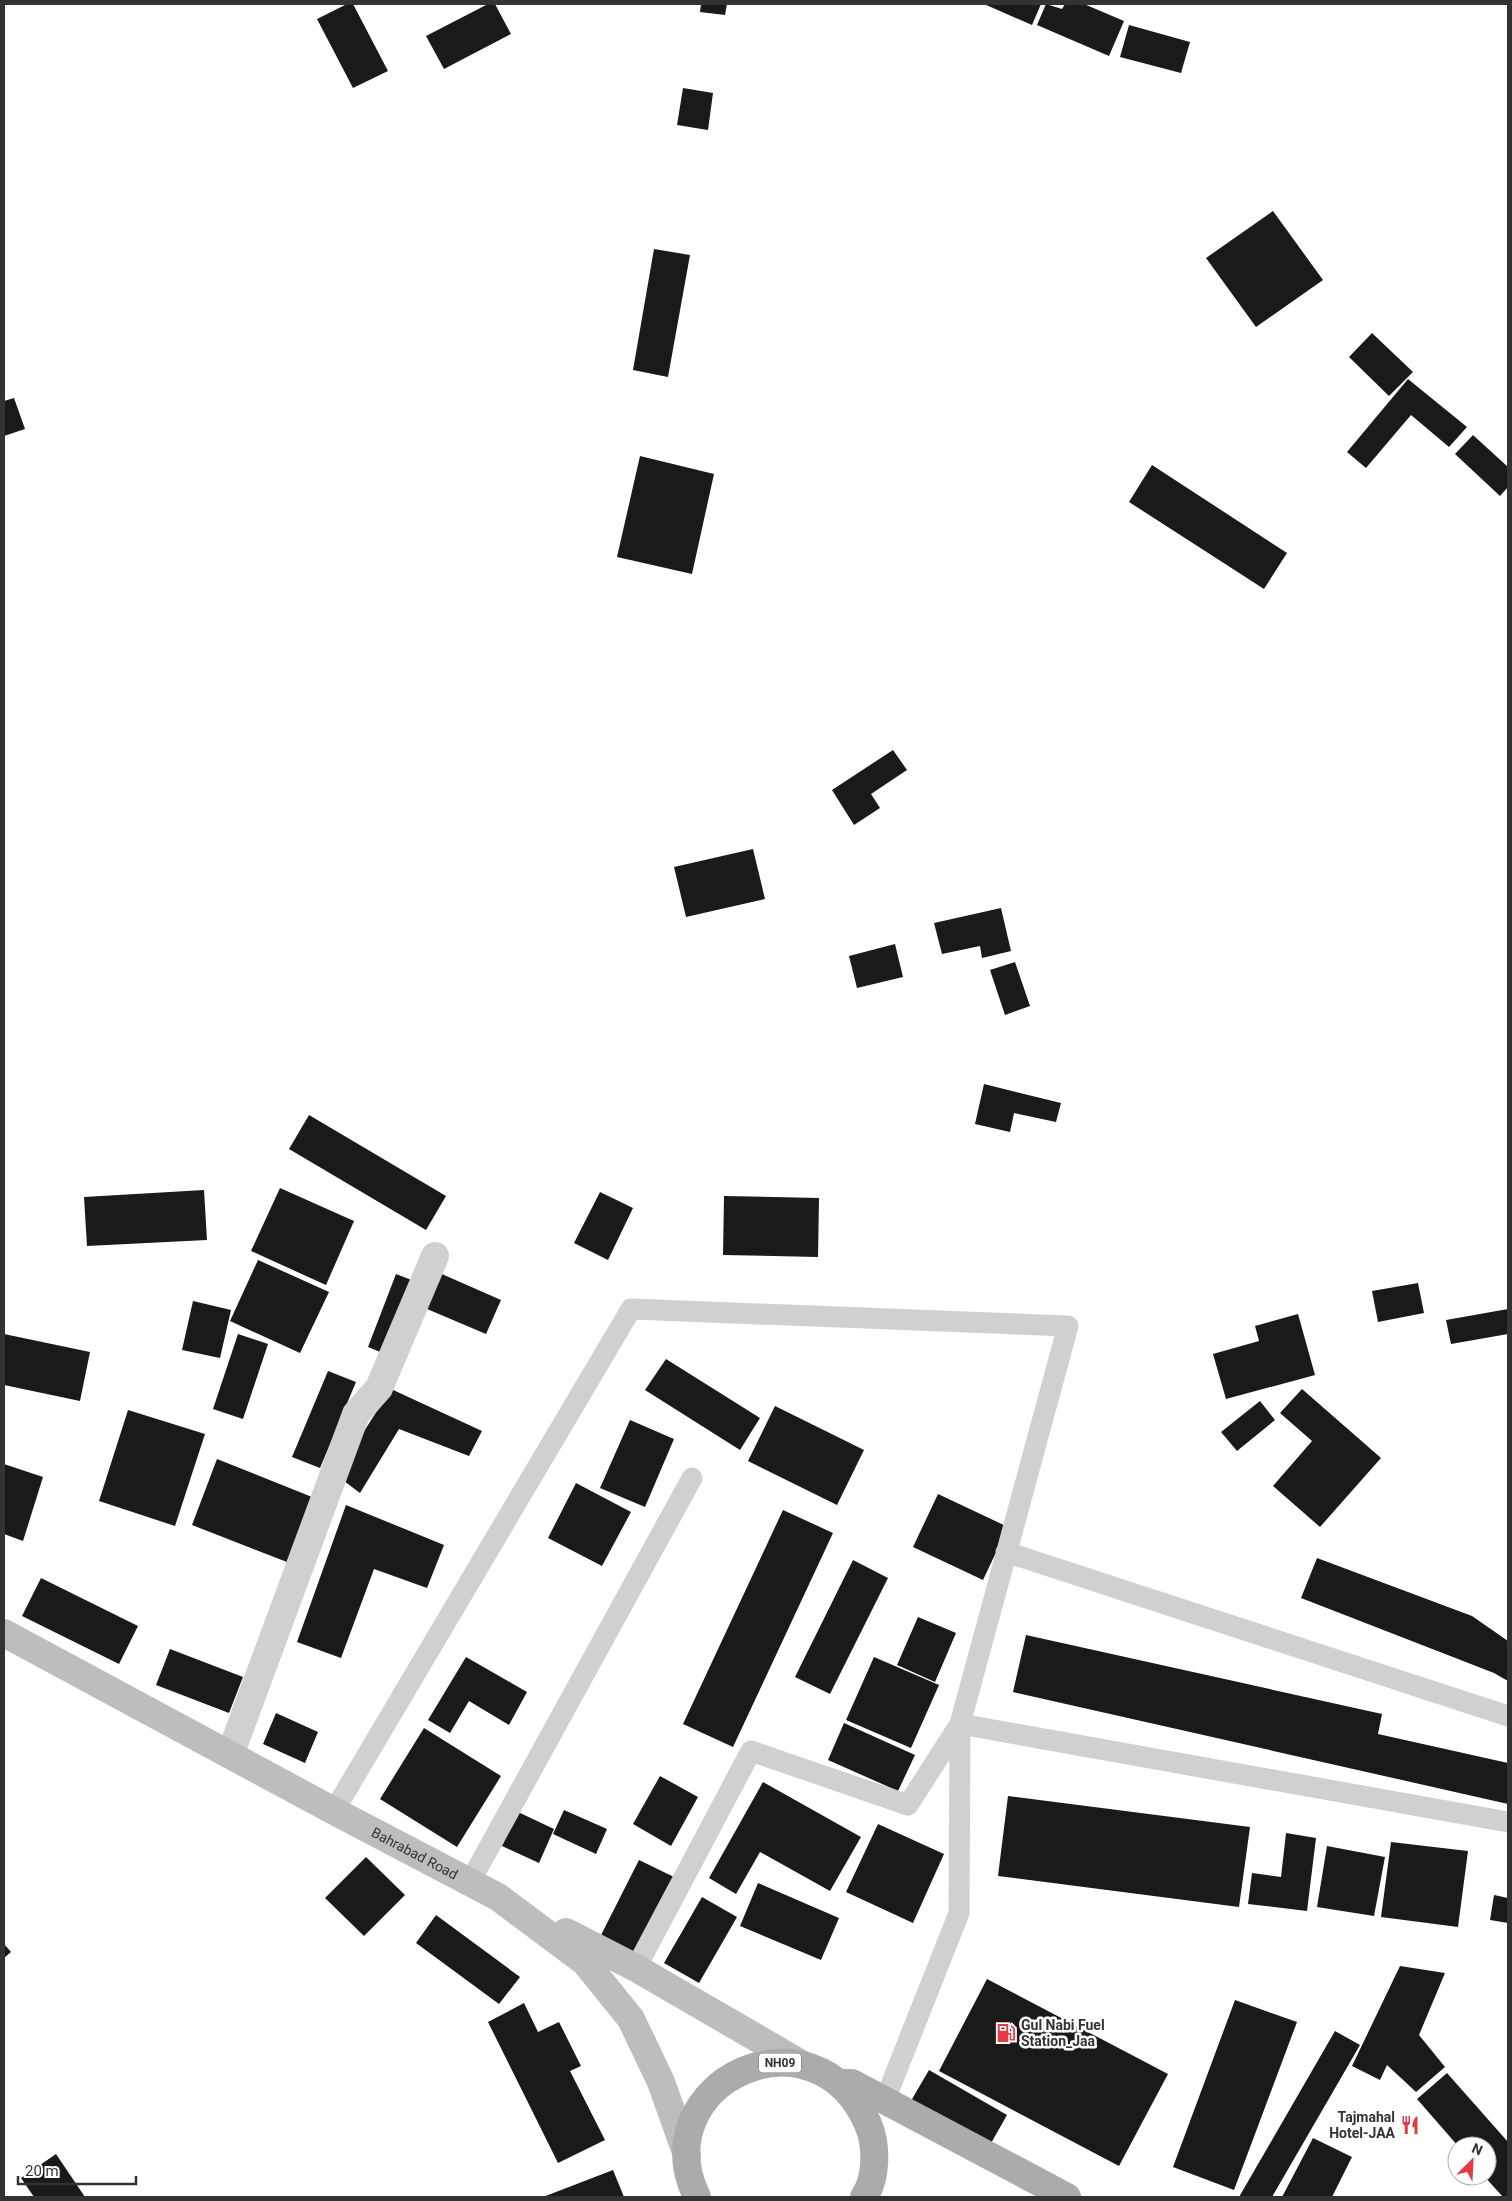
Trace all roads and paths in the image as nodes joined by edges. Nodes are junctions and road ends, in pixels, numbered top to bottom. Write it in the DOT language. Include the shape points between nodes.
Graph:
graph roads {
  1 [pos="435,1256"];
  2 [pos="692,1478"];
  3 [pos="1006,1552"];
  4 [pos="4,1633"];
  5 [pos="1508,1716"];
  6 [pos="960,1724"];
  7 [pos="230,1755"];
  8 [pos="334,1811"];
  9 [pos="1508,1822"];
  10 [pos="470,1882"];
  11 [pos="498,1897"];
  12 [pos="636,1968"];
  13 [pos="805,2066"];
  14 [pos="840,2083"];
  15 [pos="885,2100"];
  16 [pos="687,2155"];
  17 [pos="678,2197"];
  18 [pos="697,2197"];
  19 [pos="864,2197"];
  20 [pos="1066,2197"];
  1 -- 7 [label="street" via="379,1388 356,1414"];
  2 -- 10 [label="lane"];
  3 -- 5 [label="lane"];
  3 -- 6 [label="lane"];
  3 -- 8 [label="lane" via="1068,1326 630,1309"];
  4 -- 7 [label="main road, Bahrabad Road"];
  6 -- 9 [label="lane"];
  6 -- 12 [label="lane" via="908,1805 752,1751"];
  6 -- 15 [label="lane" via="959,1913"];
  7 -- 8 [label="main road, Bahrabad Road"];
  8 -- 10 [label="main road, Bahrabad Road"];
  10 -- 11 [label="main road, Bahrabad Road"];
  11 -- 12 [label="main road"];
  11 -- 16 [label="main road, Bahrabad Road" via="585,1962 631,2019 661,2082"];
  12 -- 13 [label="main road"];
  13 -- 14 [label="main road, NH09" via="824,2072"];
  13 -- 16 [label="main road, NH09" via="777,2062 749,2068 723,2081 703,2102 691,2127"];
  14 -- 15 [label="main road, NH09" via="852,2083"];
  14 -- 19 [label="main road, NH09" via="860,2106 872,2133 874,2163"];
  15 -- 20 [label="main road, NH09"];
  16 -- 17 [label="main road, NH09"];
  16 -- 18 [label="main road, NH09" via="691,2183"];
}
